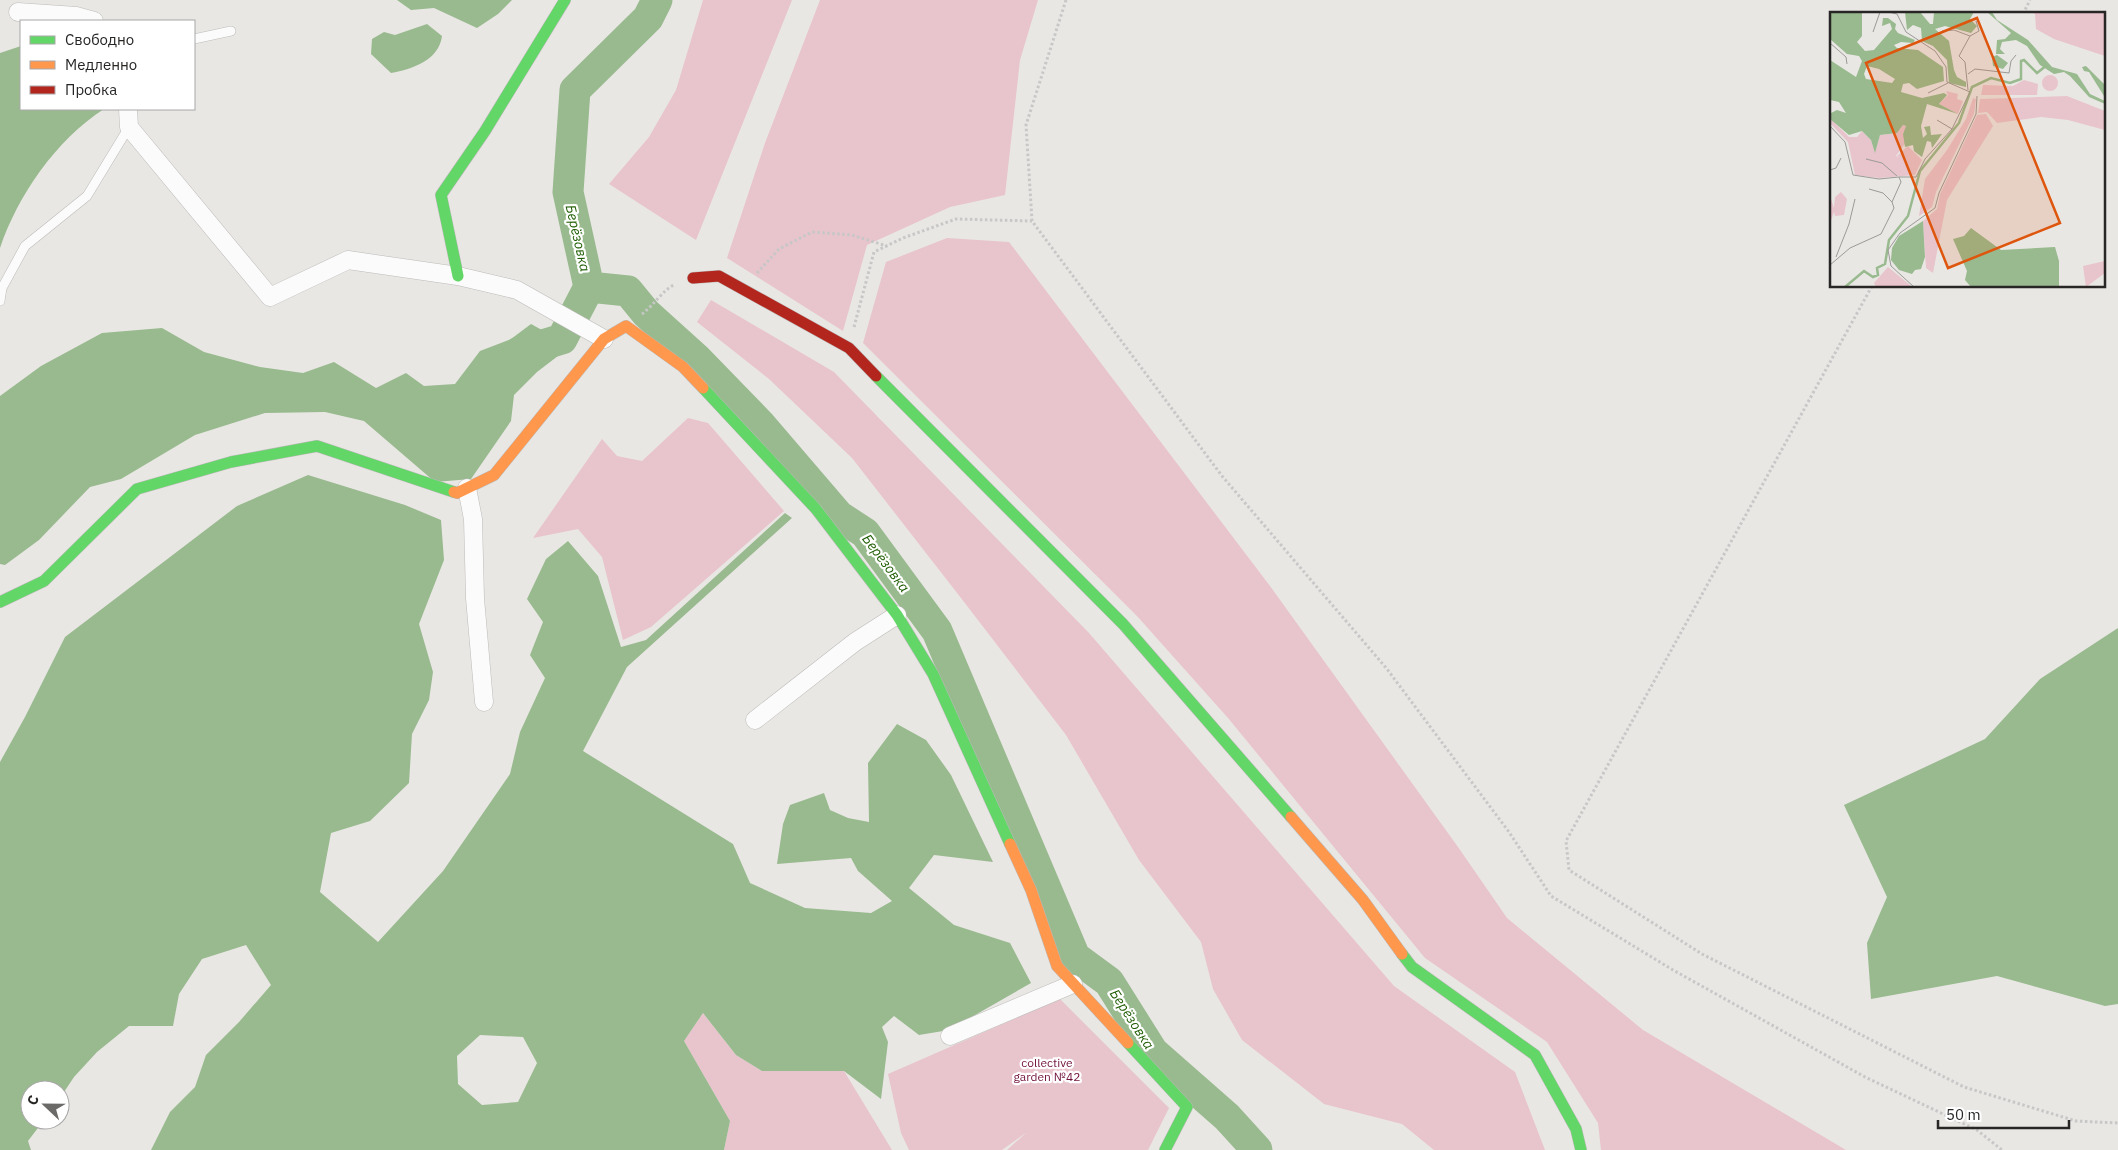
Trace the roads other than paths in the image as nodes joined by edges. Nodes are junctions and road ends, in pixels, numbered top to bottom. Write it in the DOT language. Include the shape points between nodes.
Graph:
graph roads {
  1 [pos="565,0"];
  2 [pos="18,12"];
  3 [pos="90,20"];
  4 [pos="231,32"];
  5 [pos="195,39"];
  6 [pos="128,110"];
  7 [pos="129,127"];
  8 [pos="458,276"];
  9 [pos="693,278"];
  10 [pos="0,301"];
  11 [pos="604,339"];
  12 [pos="467,488"];
  13 [pos="0,602"];
  14 [pos="898,615"];
  15 [pos="484,702"];
  16 [pos="756,720"];
  17 [pos="1073,984"];
  18 [pos="950,1036"];
  19 [pos="1165,1150"];
  20 [pos="1581,1150"];
  1 -- 8 [label="street" via="442,195"];
  2 -- 3 [label="street"];
  4 -- 5 [label="lane"];
  6 -- 7 [label="street"];
  7 -- 8 [label="street" via="270,297 348,260"];
  7 -- 10 [label="lane" via="87,196 25,246 2,288"];
  8 -- 11 [label="street" via="517,290"];
  9 -- 20 [label="street" via="719,276 849,348 1123,624 1362,900 1412,967 1535,1055 1576,1129"];
  11 -- 12 [label="street" via="494,476"];
  11 -- 14 [label="street" via="626,326 683,367 816,509"];
  12 -- 13 [label="street" via="457,493 317,446 231,462 137,489 44,581"];
  12 -- 15 [label="street" via="473,519 475,598"];
  14 -- 16 [label="street" via="855,642"];
  14 -- 17 [label="street" via="933,674 1007,836 1031,890 1057,966"];
  17 -- 18 [label="street"];
  17 -- 19 [label="street" via="1187,1107"];
}
